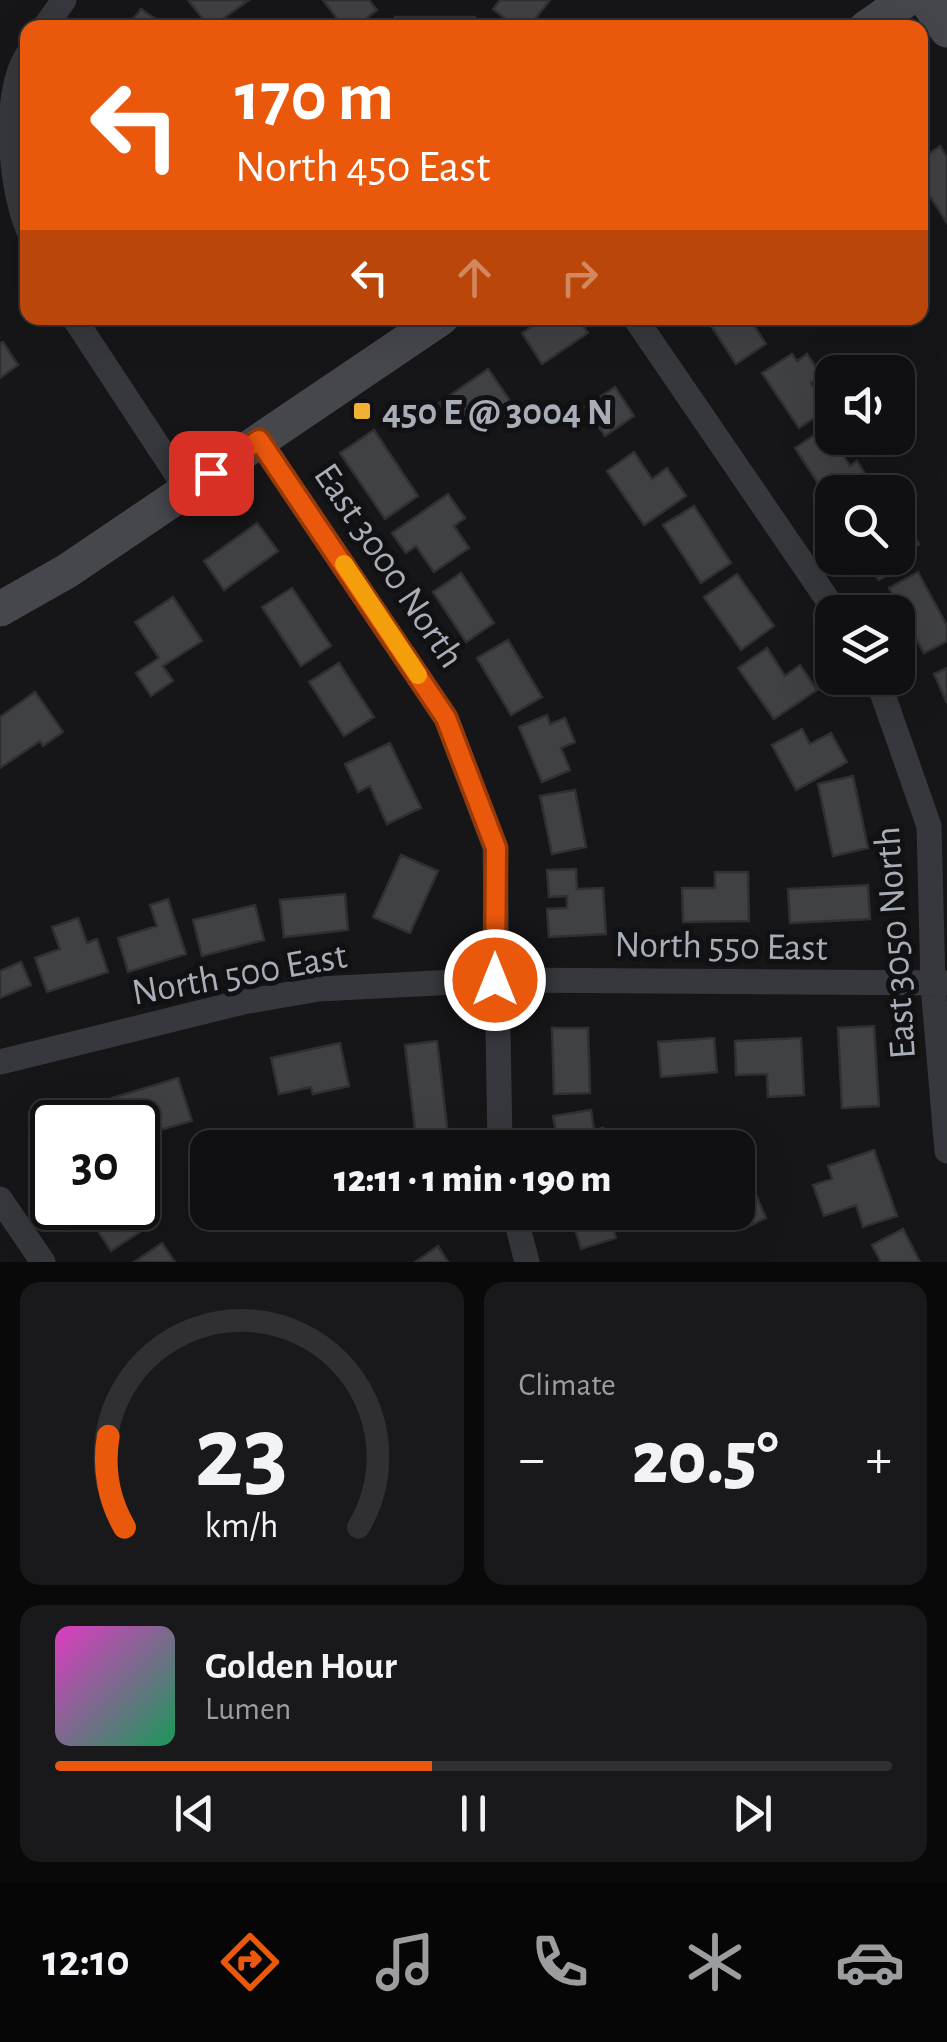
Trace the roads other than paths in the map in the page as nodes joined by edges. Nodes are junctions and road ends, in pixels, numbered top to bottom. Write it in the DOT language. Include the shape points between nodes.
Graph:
graph roads {
  1 [pos="906,0"];
  2 [pos="926,0"];
  3 [pos="877,20"];
  4 [pos="947,30"];
  5 [pos="20,75"];
  6 [pos="20,195"];
  7 [pos="79,325"];
  8 [pos="431,325"];
  9 [pos="640,325"];
  10 [pos="259,440"];
  11 [pos="187,490"];
  12 [pos="824,595"];
  13 [pos="0,608"];
  14 [pos="883,695"];
  15 [pos="495,980"];
  16 [pos="940,984"];
  17 [pos="0,1062"];
  18 [pos="499,1130"];
  19 [pos="947,1151"];
  20 [pos="0,1200"];
  21 [pos="519,1230"];
  22 [pos="43,1262"];
  23 [pos="527,1262"];
  1 -- 3 [label="main road"];
  2 -- 4 [label="main road"];
  5 -- 6 [label="street" via="13,109"];
  7 -- 11 [label="street"];
  8 -- 10 [label="main road"];
  9 -- 12 [label="street"];
  10 -- 11 [label="main road"];
  10 -- 15 [label="street, East 3000 North" via="446,718 496,848"];
  11 -- 13 [label="main road"];
  14 -- 16 [label="street, East 3050 North" via="929,826"];
  15 -- 16 [label="street, North 550 East"];
  15 -- 17 [label="street, North 500 East" via="319,989"];
  15 -- 18 [label="street, East 3000 North"];
  16 -- 19 [label="street, East 3050 North"];
  20 -- 22 [label="street"];
  21 -- 23 [label="street"];
}
